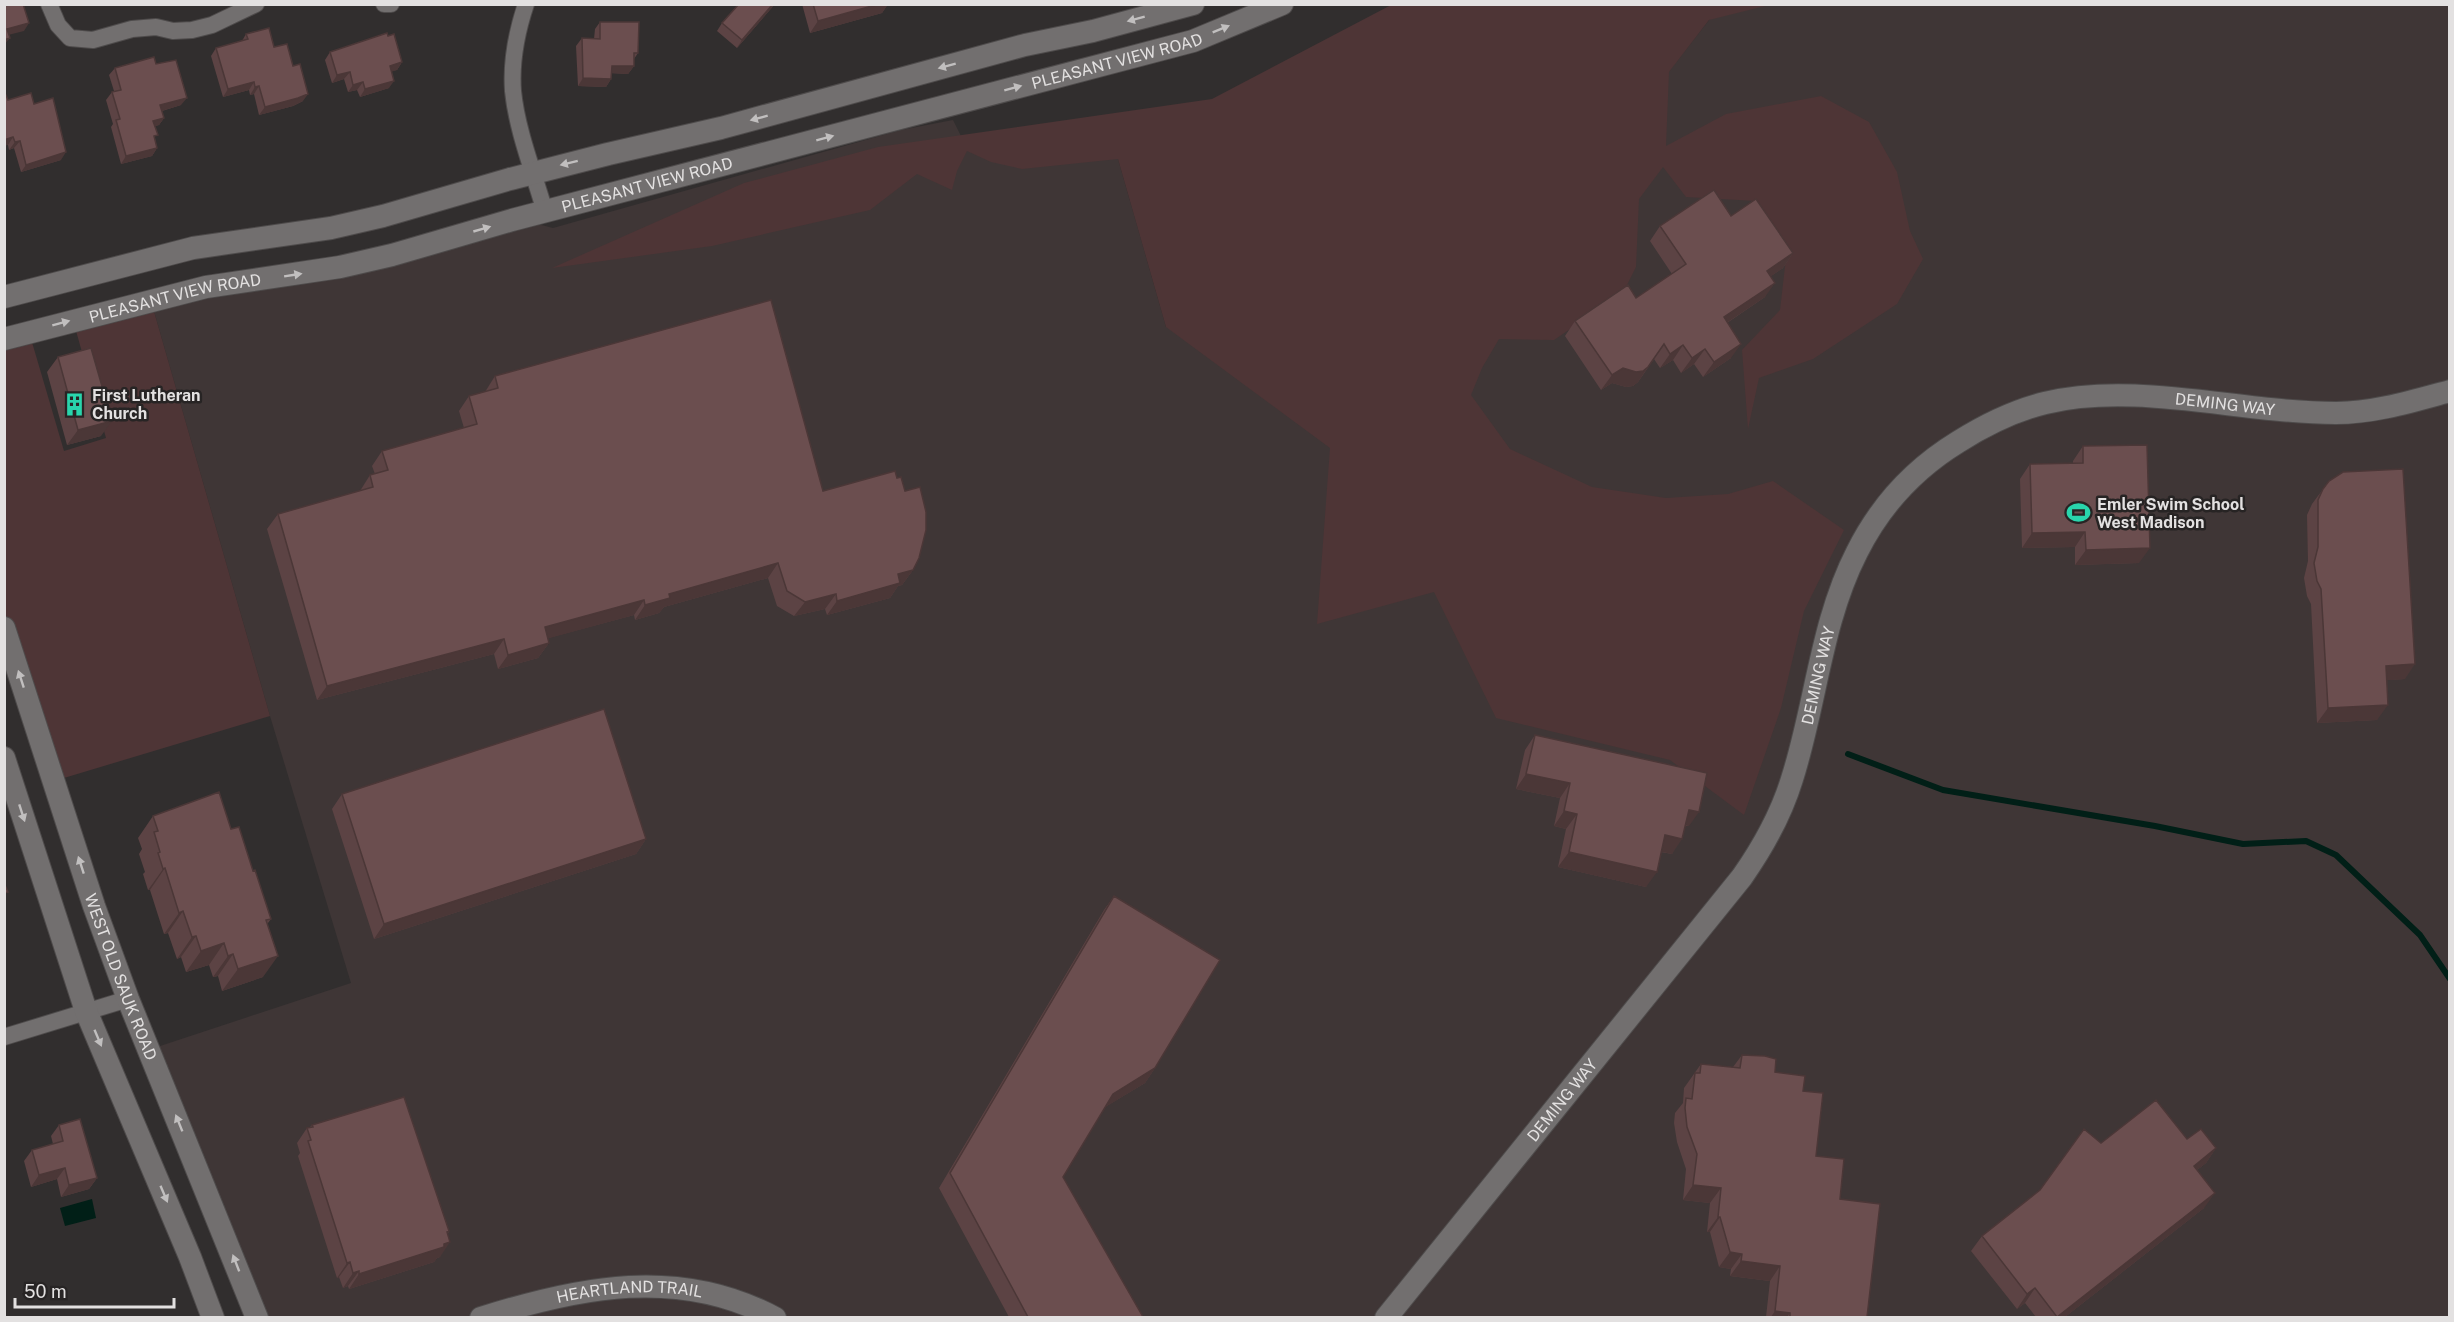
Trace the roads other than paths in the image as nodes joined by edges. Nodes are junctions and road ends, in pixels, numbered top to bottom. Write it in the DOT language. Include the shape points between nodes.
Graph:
graph roads {
  1 [pos="49,4"];
  2 [pos="256,4"];
  3 [pos="384,4"];
  4 [pos="391,4"];
  5 [pos="1193,4"];
  6 [pos="1282,4"];
  7 [pos="523,6"];
  8 [pos="534,173"];
  9 [pos="545,212"];
  10 [pos="4,297"];
  11 [pos="4,339"];
  12 [pos="2450,391"];
  13 [pos="4,628"];
  14 [pos="4,758"];
  15 [pos="128,999"];
  16 [pos="86,1011"];
  17 [pos="4,1037"];
  18 [pos="213,1317"];
  19 [pos="257,1317"];
  20 [pos="481,1317"];
  21 [pos="775,1317"];
  22 [pos="1386,1317"];
  1 -- 2 [label="street" via="58,25 70,38 93,40 132,29 192,30"];
  3 -- 4 [label="street"];
  5 -- 8 [label="street, PLEASANT VIEW ROAD, one-way"];
  9 -- 6 [label="street, PLEASANT VIEW ROAD, one-way" via="1193,41"];
  7 -- 8 [label="street" via="513,93"];
  8 -- 9 [label="street"];
  8 -- 10 [label="street, PLEASANT VIEW ROAD" via="331,228 193,248"];
  11 -- 9 [label="street, PLEASANT VIEW ROAD, one-way" via="206,288 340,267"];
  12 -- 22 [label="street, DEMING WAY" via="2397,405 2338,413 2142,396 2075,398 2004,416 1924,465 1887,504 1845,576 1833,610 1792,779 1763,847"];
  15 -- 13 [label="street, WEST OLD SAUK ROAD, one-way"];
  14 -- 16 [label="street, one-way"];
  15 -- 16 [label="street"];
  19 -- 15 [label="street, WEST OLD SAUK ROAD, one-way"];
  16 -- 17 [label="street"];
  16 -- 18 [label="street, one-way"];
  20 -- 21 [label="street, HEARTLAND TRAIL" via="590,1290 639,1284 730,1298"];
}
